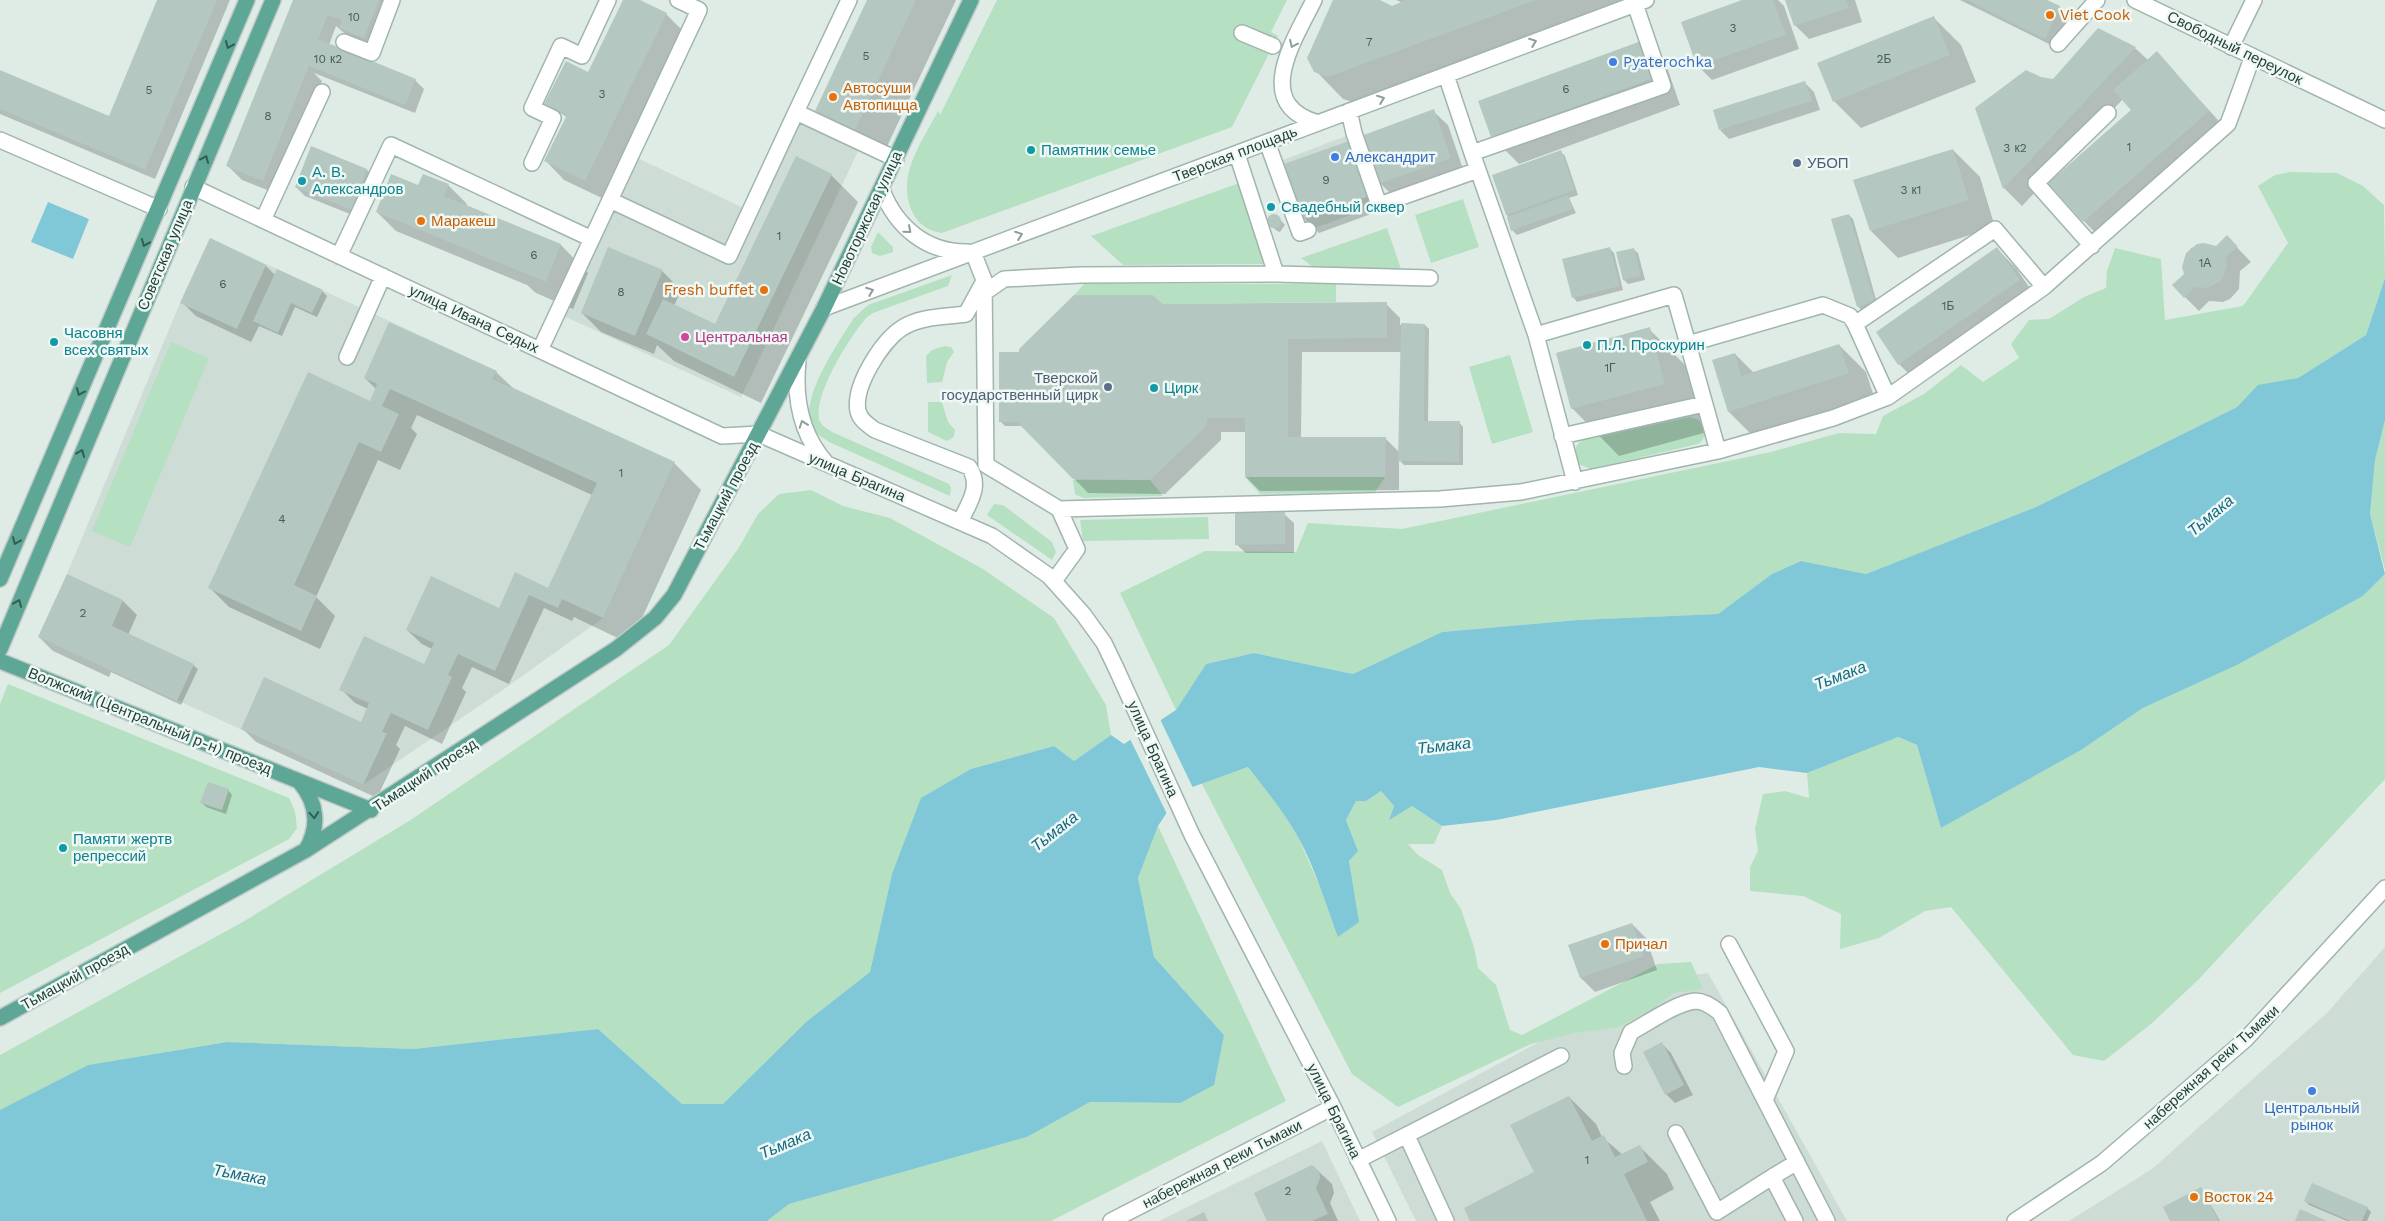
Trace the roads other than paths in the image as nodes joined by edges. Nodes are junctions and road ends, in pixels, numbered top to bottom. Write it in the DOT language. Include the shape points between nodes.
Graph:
graph roads {
  1 [pos="247,0"];
  2 [pos="272,0"];
  3 [pos="392,0"];
  4 [pos="608,0"];
  5 [pos="678,0"];
  6 [pos="849,0"];
  7 [pos="971,0"];
  8 [pos="1314,0"];
  9 [pos="2098,0"];
  10 [pos="2136,0"];
  11 [pos="2254,0"];
  12 [pos="1640,2"];
  13 [pos="1242,33"];
  14 [pos="344,42"];
  15 [pos="2058,44"];
  16 [pos="1273,46"];
  17 [pos="2231,47"];
  18 [pos="2252,58"];
  19 [pos="1446,75"];
  20 [pos="322,92"];
  21 [pos="1349,111"];
  22 [pos="796,112"];
  23 [pos="2108,113"];
  24 [pos="2385,120"];
  25 [pos="1318,123"];
  26 [pos="1267,142"];
  27 [pos="1,144"];
  28 [pos="1472,153"];
  29 [pos="1237,154"];
  30 [pos="896,159"];
  31 [pos="532,163"];
  32 [pos="1478,170"];
  33 [pos="173,178"];
  34 [pos="194,188"];
  35 [pos="882,190"];
  36 [pos="610,200"];
  37 [pos="159,209"];
  38 [pos="262,220"];
  39 [pos="1308,230"];
  40 [pos="592,239"];
  41 [pos="2092,246"];
  42 [pos="973,252"];
  43 [pos="339,256"];
  44 [pos="1276,274"];
  45 [pos="383,276"];
  46 [pos="1430,278"];
  47 [pos="984,287"];
  48 [pos="2044,287"];
  49 [pos="824,308"];
  50 [pos="1855,324"];
  51 [pos="1536,335"];
  52 [pos="1688,344"];
  53 [pos="540,350"];
  54 [pos="347,358"];
  55 [pos="798,361"];
  56 [pos="1888,397"];
  57 [pos="1704,404"];
  58 [pos="759,434"];
  59 [pos="1562,436"];
  60 [pos="1718,452"];
  61 [pos="828,465"];
  62 [pos="1575,482"];
  63 [pos="1059,509"];
  64 [pos="960,522"];
  65 [pos="3,565"];
  66 [pos="0,579"];
  67 [pos="1054,581"];
  68 [pos="0,648"];
  69 [pos="0,661"];
  70 [pos="299,781"];
  71 [pos="371,810"];
  72 [pos="306,850"];
  73 [pos="2385,888"];
  74 [pos="1729,944"];
  75 [pos="0,1018"];
  76 [pos="1561,1056"];
  77 [pos="1624,1066"];
  78 [pos="1765,1100"];
  79 [pos="1333,1107"];
  80 [pos="1676,1133"];
  81 [pos="1406,1136"];
  82 [pos="1358,1160"];
  83 [pos="1797,1162"];
  84 [pos="1772,1178"];
  85 [pos="1111,1221"];
  86 [pos="1388,1221"];
  87 [pos="1446,1221"];
  88 [pos="1795,1221"];
  89 [pos="1827,1221"];
  90 [pos="2015,1221"];
  1 -- 33 [label="main road, Советская улица, one-way"];
  34 -- 2 [label="main road, Советская улица, one-way"];
  3 -- 14 [label="street" via="372,52"];
  4 -- 31 [label="street" via="582,56 561,46 532,108 553,118"];
  5 -- 36 [label="street" via="699,10"];
  6 -- 22 [label="street"];
  7 -- 30 [label="main road, Новоторжская улица"];
  8 -- 25 [label="street, one-way" via="1283,65 1281,78 1284,96 1291,107 1306,119"];
  9 -- 15 [label="street"];
  10 -- 17 [label="street, Свободный переулок"];
  11 -- 17 [label="street"];
  19 -- 12 [label="street, Тверская площадь, one-way"];
  12 -- 28 [label="street" via="1663,86"];
  13 -- 16 [label="street"];
  17 -- 18 [label="street, Свободный переулок"];
  18 -- 24 [label="street, Свободный переулок"];
  18 -- 41 [label="street" via="2228,124"];
  21 -- 19 [label="street, Тверская площадь, one-way"];
  19 -- 28 [label="street"];
  20 -- 38 [label="street"];
  21 -- 25 [label="street, Тверская площадь"];
  21 -- 32 [label="street" via="1379,205"];
  22 -- 30 [label="street"];
  22 -- 36 [label="street" via="729,256"];
  23 -- 41 [label="street" via="2036,183"];
  25 -- 26 [label="street, Тверская площадь"];
  26 -- 29 [label="street, Тверская площадь"];
  26 -- 39 [label="street" via="1300,233"];
  27 -- 37 [label="street"];
  28 -- 32 [label="street"];
  42 -- 29 [label="street, Тверская площадь, one-way"];
  29 -- 44 [label="street"];
  30 -- 35 [label="main road, Новоторжская улица"];
  32 -- 51 [label="street"];
  33 -- 34 [label="main road"];
  33 -- 37 [label="main road, Советская улица"];
  34 -- 38 [label="street, улица Ивана Седых"];
  68 -- 34 [label="main road, Советская улица, one-way"];
  35 -- 42 [label="street, one-way" via="893,213 916,237 948,250"];
  35 -- 49 [label="main road, Новоторжская улица"];
  36 -- 40 [label="street"];
  37 -- 65 [label="main road, Советская улица, one-way"];
  38 -- 43 [label="street, улица Ивана Седых"];
  40 -- 43 [label="street" via="391,145"];
  40 -- 53 [label="street"];
  41 -- 48 [label="street"];
  42 -- 47 [label="street"];
  49 -- 42 [label="street, Тверская площадь, one-way"];
  43 -- 45 [label="street, улица Ивана Седых"];
  44 -- 46 [label="street"];
  44 -- 47 [label="street" via="1081,275 1004,279"];
  45 -- 53 [label="street, улица Ивана Седых"];
  45 -- 54 [label="street"];
  47 -- 63 [label="street" via="986,465"];
  47 -- 64 [label="street" via="966,314 916,321 889,339 862,381 857,401 861,418 875,430 969,467 976,484"];
  48 -- 50 [label="street" via="1995,229"];
  48 -- 56 [label="street"];
  49 -- 55 [label="main road, Новоторжская улица"];
  50 -- 52 [label="street" via="1850,316 1823,306"];
  50 -- 56 [label="street"];
  51 -- 52 [label="street" via="1674,295"];
  51 -- 59 [label="street"];
  52 -- 57 [label="street"];
  53 -- 58 [label="street, улица Ивана Седых" via="722,436"];
  55 -- 58 [label="main road, Новоторжская улица"];
  61 -- 55 [label="street, one-way" via="812,443 802,420 796,385"];
  56 -- 60 [label="street" via="1833,418"];
  57 -- 59 [label="street"];
  57 -- 60 [label="street"];
  58 -- 61 [label="street, улица Брагина"];
  58 -- 71 [label="main road, Тьмацкий проезд" via="674,595 655,618 616,649"];
  59 -- 62 [label="street"];
  60 -- 62 [label="street"];
  61 -- 64 [label="street, улица Брагина"];
  62 -- 63 [label="street" via="1521,492 1440,500"];
  63 -- 67 [label="street" via="1077,549"];
  64 -- 67 [label="street, улица Брагина" via="998,539"];
  65 -- 66 [label="main road, Советская улица"];
  67 -- 79 [label="street, улица Брагина" via="1091,624 1116,668 1192,834"];
  69 -- 70 [label="main road, Волжский (Центральный р-н) проезд"];
  70 -- 71 [label="main road, Волжский (Центральный р-н) проезд"];
  70 -- 72 [label="main road, one-way" via="312,802 315,819 313,835"];
  71 -- 72 [label="main road, Тьмацкий проезд"];
  72 -- 75 [label="main road, Тьмацкий проезд"];
  73 -- 90 [label="street, набережная реки Тьмаки" via="2246,1039 2102,1163"];
  74 -- 78 [label="street" via="1786,1051"];
  76 -- 81 [label="street"];
  77 -- 78 [label="street" via="1622,1053 1631,1032 1684,1004 1697,1001 1720,1013"];
  78 -- 83 [label="street"];
  79 -- 82 [label="street, улица Брагина"];
  79 -- 85 [label="street, набережная реки Тьмаки"];
  80 -- 84 [label="street" via="1717,1212"];
  81 -- 82 [label="street"];
  81 -- 87 [label="street"];
  82 -- 86 [label="street, улица Брагина"];
  83 -- 84 [label="street"];
  83 -- 89 [label="street"];
  84 -- 88 [label="street"];
}
